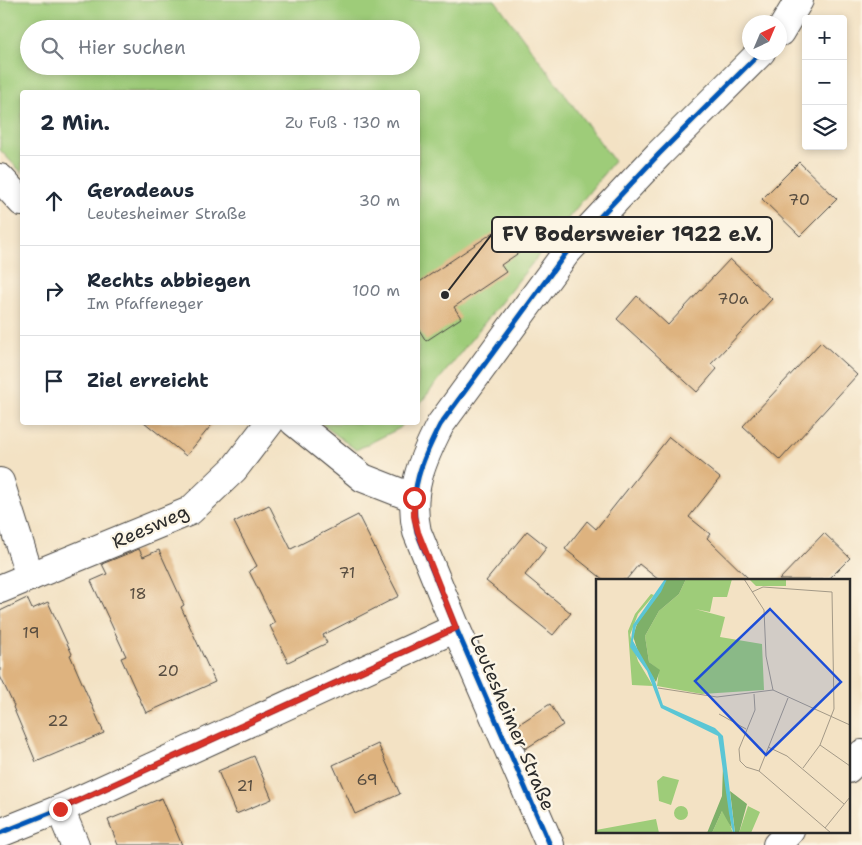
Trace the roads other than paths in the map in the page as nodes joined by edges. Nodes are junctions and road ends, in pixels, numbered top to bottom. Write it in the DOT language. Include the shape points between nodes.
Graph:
graph roads {
  1 [pos="799,0"];
  2 [pos="787,20"];
  3 [pos="753,60"];
  4 [pos="0,178"];
  5 [pos="20,200"];
  6 [pos="268,425"];
  7 [pos="298,425"];
  8 [pos="0,482"];
  9 [pos="414,498"];
  10 [pos="30,577"];
  11 [pos="0,590"];
  12 [pos="456,628"];
  13 [pos="862,754"];
  14 [pos="850,767"];
  15 [pos="60,809"];
  16 [pos="789,832"];
  17 [pos="0,833"];
  18 [pos="75,845"];
  19 [pos="550,845"];
  20 [pos="777,845"];
  1 -- 2 [label="street"];
  3 -- 9 [label="street, Leutesheimer Straße" via="566,253 440,424 422,463"];
  4 -- 5 [label="street"];
  6 -- 10 [label="street, Reesweg" via="234,469 190,511"];
  7 -- 9 [label="street" via="363,478"];
  8 -- 10 [label="street"];
  9 -- 12 [label="street, Leutesheimer Straße" via="418,532"];
  10 -- 11 [label="street, Reesweg"];
  12 -- 15 [label="street"];
  12 -- 19 [label="street, Leutesheimer Straße"];
  13 -- 14 [label="street"];
  15 -- 17 [label="street"];
  15 -- 18 [label="street"];
  16 -- 20 [label="street"];
}
